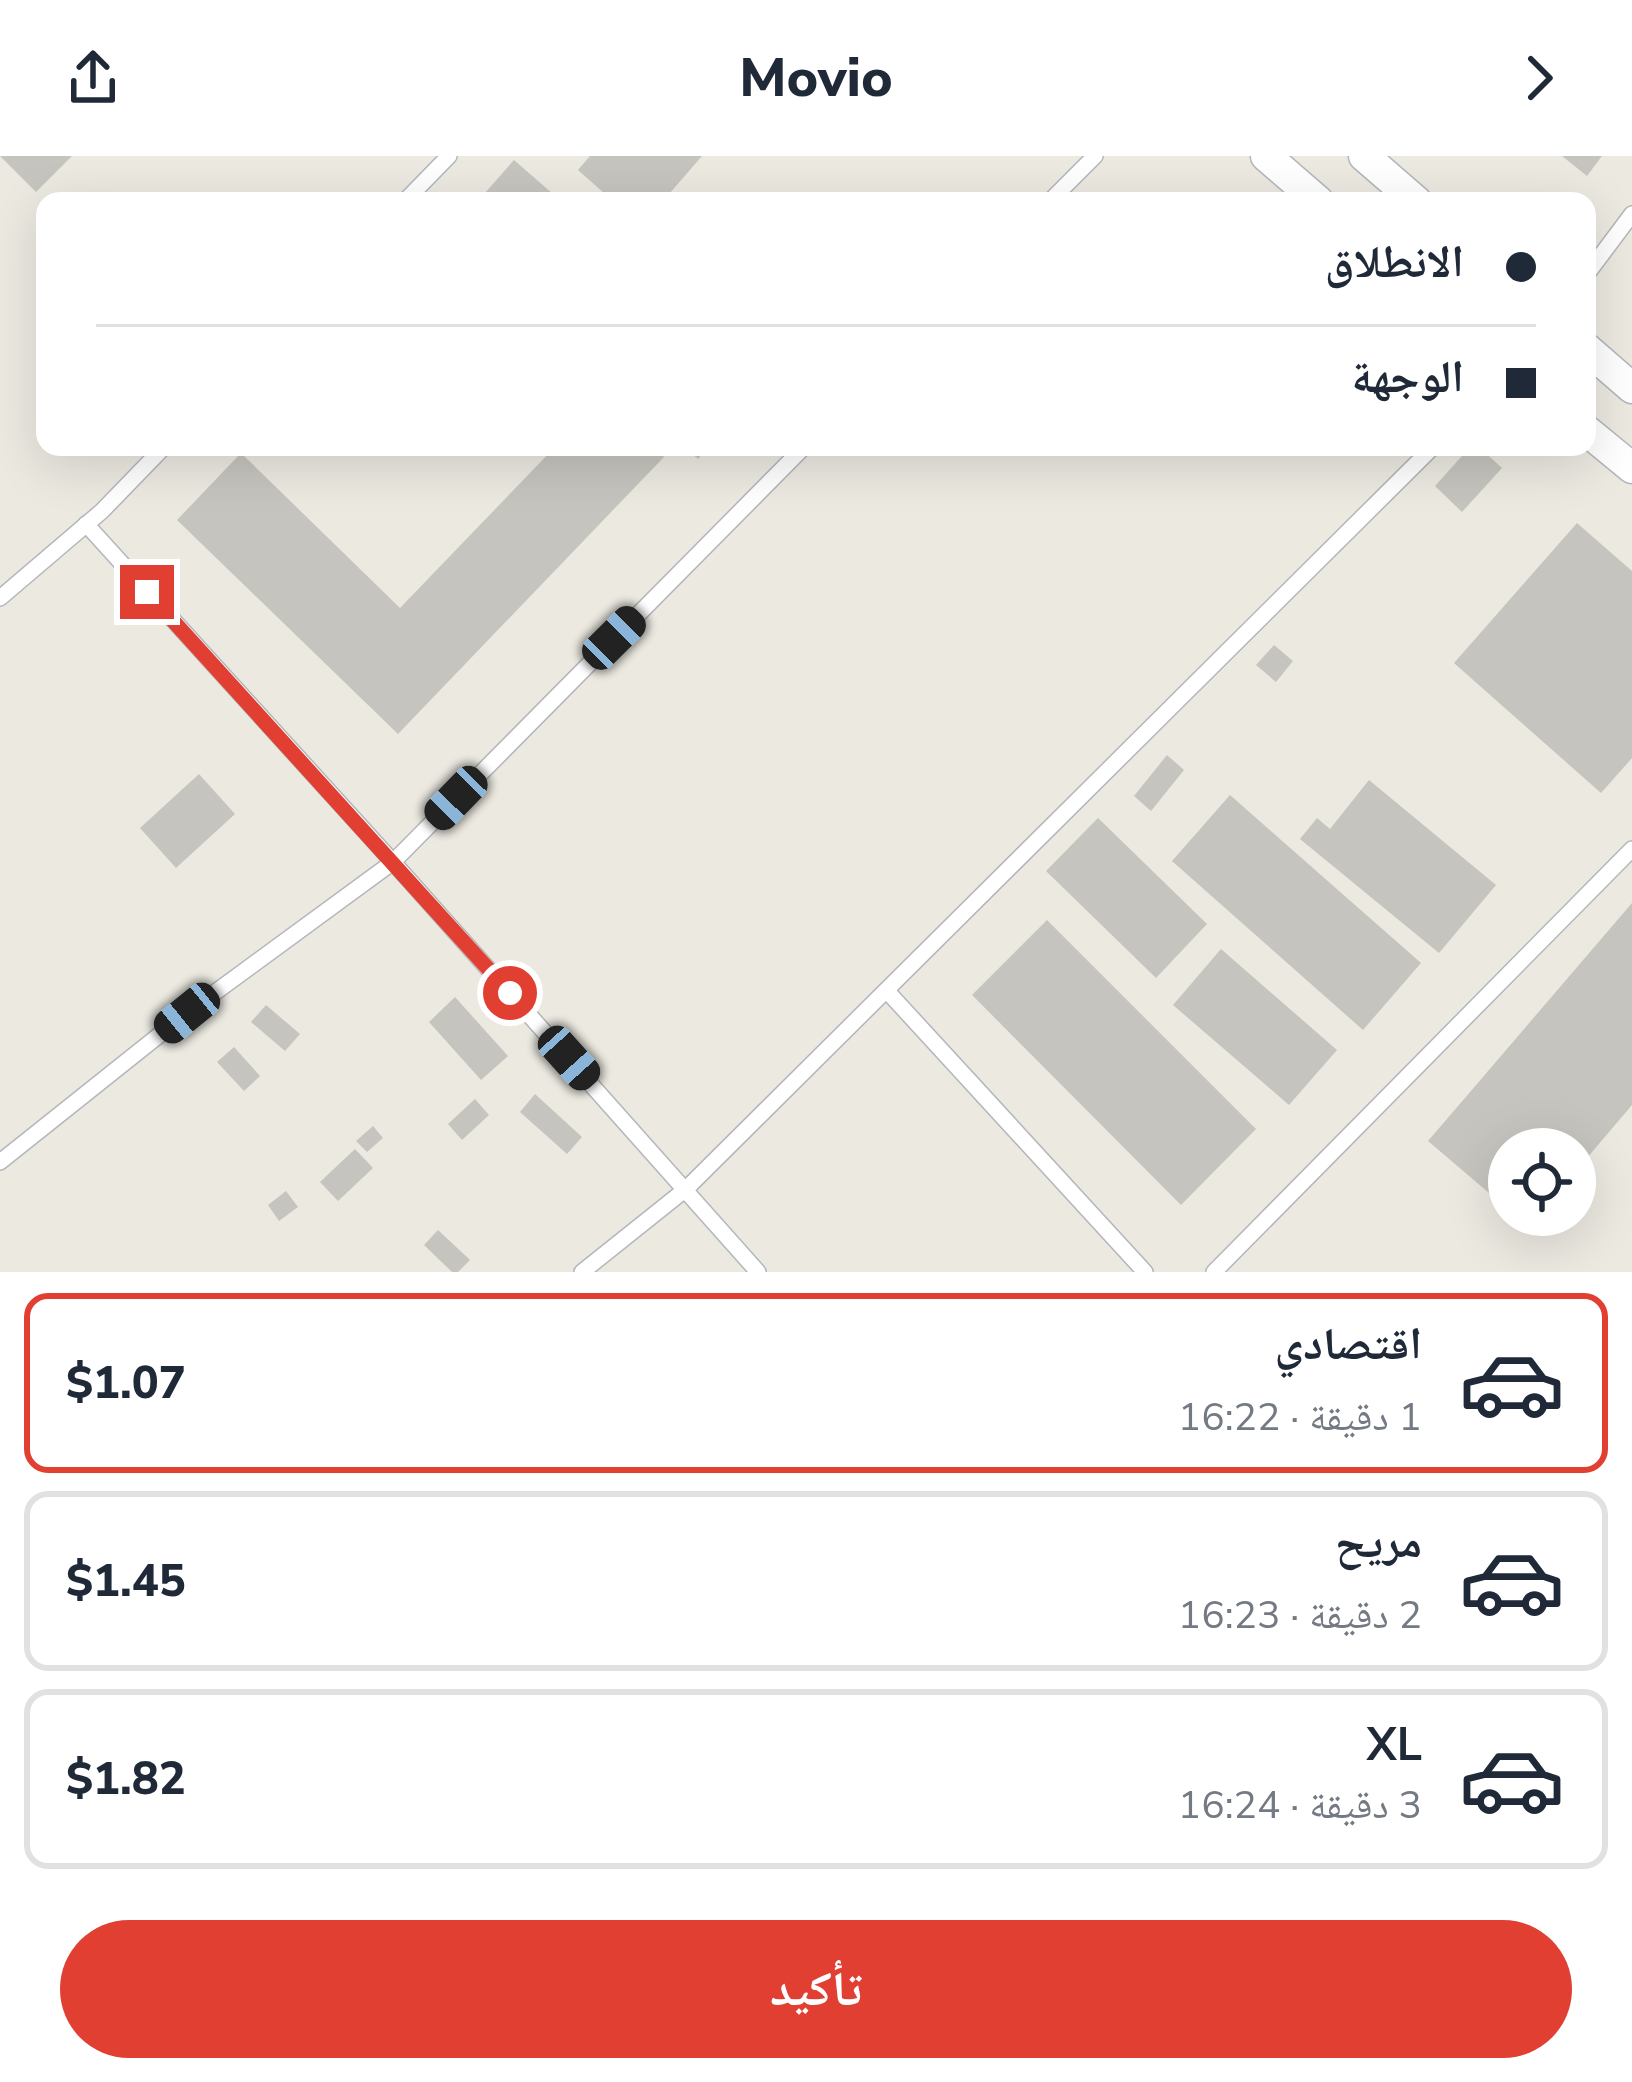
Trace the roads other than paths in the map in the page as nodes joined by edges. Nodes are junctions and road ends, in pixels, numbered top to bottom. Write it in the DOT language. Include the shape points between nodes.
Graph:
graph roads {
  1 [pos="449,156"];
  2 [pos="1094,156"];
  3 [pos="1266,156"];
  4 [pos="1368,157"];
  5 [pos="414,192"];
  6 [pos="1059,192"];
  7 [pos="1308,192"];
  8 [pos="1406,192"];
  9 [pos="1632,214"];
  10 [pos="1596,262"];
  11 [pos="1596,358"];
  12 [pos="1632,388"];
  13 [pos="1596,438"];
  14 [pos="155,456"];
  15 [pos="795,456"];
  16 [pos="1424,456"];
  17 [pos="1632,469"];
  18 [pos="86,524"];
  19 [pos="0,598"];
  20 [pos="1632,848"];
  21 [pos="393,862"];
  22 [pos="887,991"];
  23 [pos="0,1162"];
  24 [pos="686,1190"];
  25 [pos="582,1272"];
  26 [pos="758,1272"];
  27 [pos="1145,1272"];
  28 [pos="1214,1272"];
  1 -- 5 [label="lane"];
  2 -- 6 [label="lane"];
  3 -- 7 [label="street"];
  4 -- 8 [label="street"];
  9 -- 10 [label="lane"];
  11 -- 12 [label="street"];
  13 -- 17 [label="street"];
  14 -- 18 [label="lane"];
  15 -- 21 [label="lane"];
  16 -- 22 [label="lane"];
  18 -- 19 [label="lane"];
  18 -- 21 [label="lane"];
  20 -- 28 [label="lane"];
  21 -- 23 [label="lane"];
  21 -- 24 [label="lane"];
  22 -- 24 [label="lane"];
  22 -- 27 [label="lane"];
  24 -- 25 [label="lane"];
  24 -- 26 [label="lane"];
}
